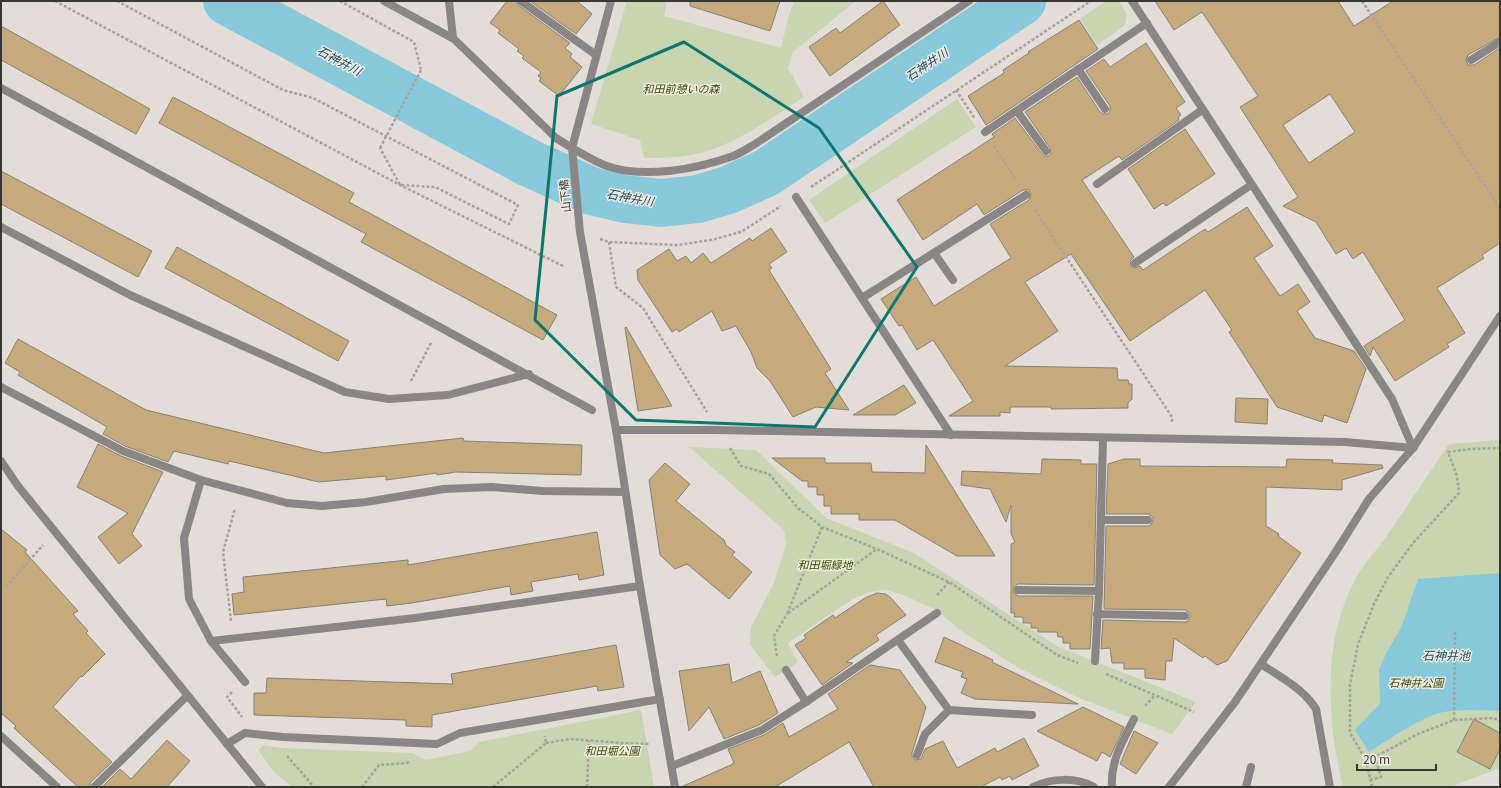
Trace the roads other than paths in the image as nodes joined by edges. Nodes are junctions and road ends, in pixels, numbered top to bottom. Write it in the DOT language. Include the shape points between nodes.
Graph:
graph roads {
  1 [pos="384,1"];
  2 [pos="449,1"];
  3 [pos="521,1"];
  4 [pos="611,1"];
  5 [pos="969,1"];
  6 [pos="1132,1"];
  7 [pos="1146,23"];
  8 [pos="453,38"];
  9 [pos="1500,42"];
  10 [pos="596,54"];
  11 [pos="1471,60"];
  12 [pos="1078,69"];
  13 [pos="1,88"];
  14 [pos="1105,109"];
  15 [pos="1202,110"];
  16 [pos="1017,111"];
  17 [pos="985,132"];
  18 [pos="572,148"];
  19 [pos="1046,151"];
  20 [pos="1097,184"];
  21 [pos="1251,185"];
  22 [pos="1026,195"];
  23 [pos="796,197"];
  24 [pos="1,227"];
  25 [pos="934,253"];
  26 [pos="1135,263"];
  27 [pos="953,280"];
  28 [pos="862,298"];
  29 [pos="1500,316"];
  30 [pos="528,374"];
  31 [pos="1,387"];
  32 [pos="592,410"];
  33 [pos="616,430"];
  34 [pos="951,435"];
  35 [pos="1103,438"];
  36 [pos="1413,448"];
  37 [pos="1,461"];
  38 [pos="201,480"];
  39 [pos="625,492"];
  40 [pos="1101,520"];
  41 [pos="1148,520"];
  42 [pos="640,586"];
  43 [pos="1018,590"];
  44 [pos="1099,591"];
  45 [pos="937,613"];
  46 [pos="1097,614"];
  47 [pos="1185,616"];
  48 [pos="898,640"];
  49 [pos="211,641"];
  50 [pos="1095,661"];
  51 [pos="1261,664"];
  52 [pos="786,670"];
  53 [pos="245,682"];
  54 [pos="187,696"];
  55 [pos="660,699"];
  56 [pos="806,702"];
  57 [pos="949,710"];
  58 [pos="1032,715"];
  59 [pos="1134,719"];
  60 [pos="1,736"];
  61 [pos="227,744"];
  62 [pos="917,755"];
  63 [pos="672,766"];
  64 [pos="1251,767"];
  65 [pos="57,787"];
  66 [pos="94,787"];
  67 [pos="261,787"];
  68 [pos="675,787"];
  69 [pos="1033,787"];
  70 [pos="1094,787"];
  71 [pos="1112,787"];
  72 [pos="1169,787"];
  73 [pos="1246,787"];
  74 [pos="1330,787"];
  1 -- 8 [label="street"];
  2 -- 8 [label="street"];
  3 -- 10 [label="street"];
  4 -- 10 [label="street, 山下橋"];
  5 -- 18 [label="street" via="755,144 734,155 708,164 654,172 607,166"];
  6 -- 7 [label="street"];
  7 -- 12 [label="street"];
  7 -- 15 [label="street"];
  8 -- 18 [label="street" via="556,138"];
  9 -- 11 [label="street"];
  10 -- 18 [label="street, 山下橋"];
  12 -- 14 [label="street"];
  12 -- 16 [label="street"];
  13 -- 30 [label="street"];
  15 -- 20 [label="street"];
  15 -- 21 [label="street"];
  16 -- 17 [label="street"];
  16 -- 19 [label="street"];
  18 -- 33 [label="street, 山下橋" via="580,232"];
  21 -- 26 [label="street"];
  21 -- 36 [label="street" via="1392,399"];
  22 -- 25 [label="street"];
  23 -- 28 [label="street"];
  24 -- 30 [label="street" via="130,295 345,392 389,399 448,395"];
  25 -- 27 [label="street"];
  25 -- 28 [label="street"];
  28 -- 34 [label="street"];
  29 -- 36 [label="street"];
  30 -- 32 [label="street"];
  31 -- 38 [label="street" via="123,451"];
  33 -- 34 [label="street"];
  33 -- 39 [label="street, 山下橋"];
  34 -- 35 [label="street"];
  35 -- 36 [label="street" via="1345,442"];
  35 -- 40 [label="street"];
  36 -- 51 [label="street" via="1369,499"];
  37 -- 54 [label="street" via="18,486"];
  38 -- 39 [label="street" via="287,503 322,506 475,487"];
  38 -- 49 [label="street" via="184,538 189,599"];
  39 -- 42 [label="street, 山下橋"];
  40 -- 41 [label="street"];
  40 -- 44 [label="street"];
  42 -- 49 [label="street" via="415,618"];
  42 -- 55 [label="street, 山下橋"];
  43 -- 44 [label="street"];
  44 -- 46 [label="street"];
  45 -- 48 [label="street"];
  46 -- 47 [label="street"];
  46 -- 50 [label="street"];
  48 -- 56 [label="street"];
  48 -- 57 [label="street"];
  49 -- 53 [label="street"];
  51 -- 72 [label="street"];
  51 -- 74 [label="street" via="1312,701 1316,709"];
  52 -- 56 [label="street"];
  54 -- 61 [label="street"];
  54 -- 66 [label="street"];
  55 -- 61 [label="street" via="460,733 437,744 245,733"];
  55 -- 63 [label="street, 山下橋"];
  56 -- 63 [label="street" via="762,730"];
  57 -- 58 [label="street"];
  57 -- 62 [label="street" via="925,734"];
  59 -- 71 [label="street" via="1119,747 1111,777"];
  60 -- 65 [label="street"];
  61 -- 67 [label="street"];
  63 -- 68 [label="street, 山下橋"];
  64 -- 73 [label="street"];
  69 -- 70 [label="street" via="1041,783 1071,780"];
}
